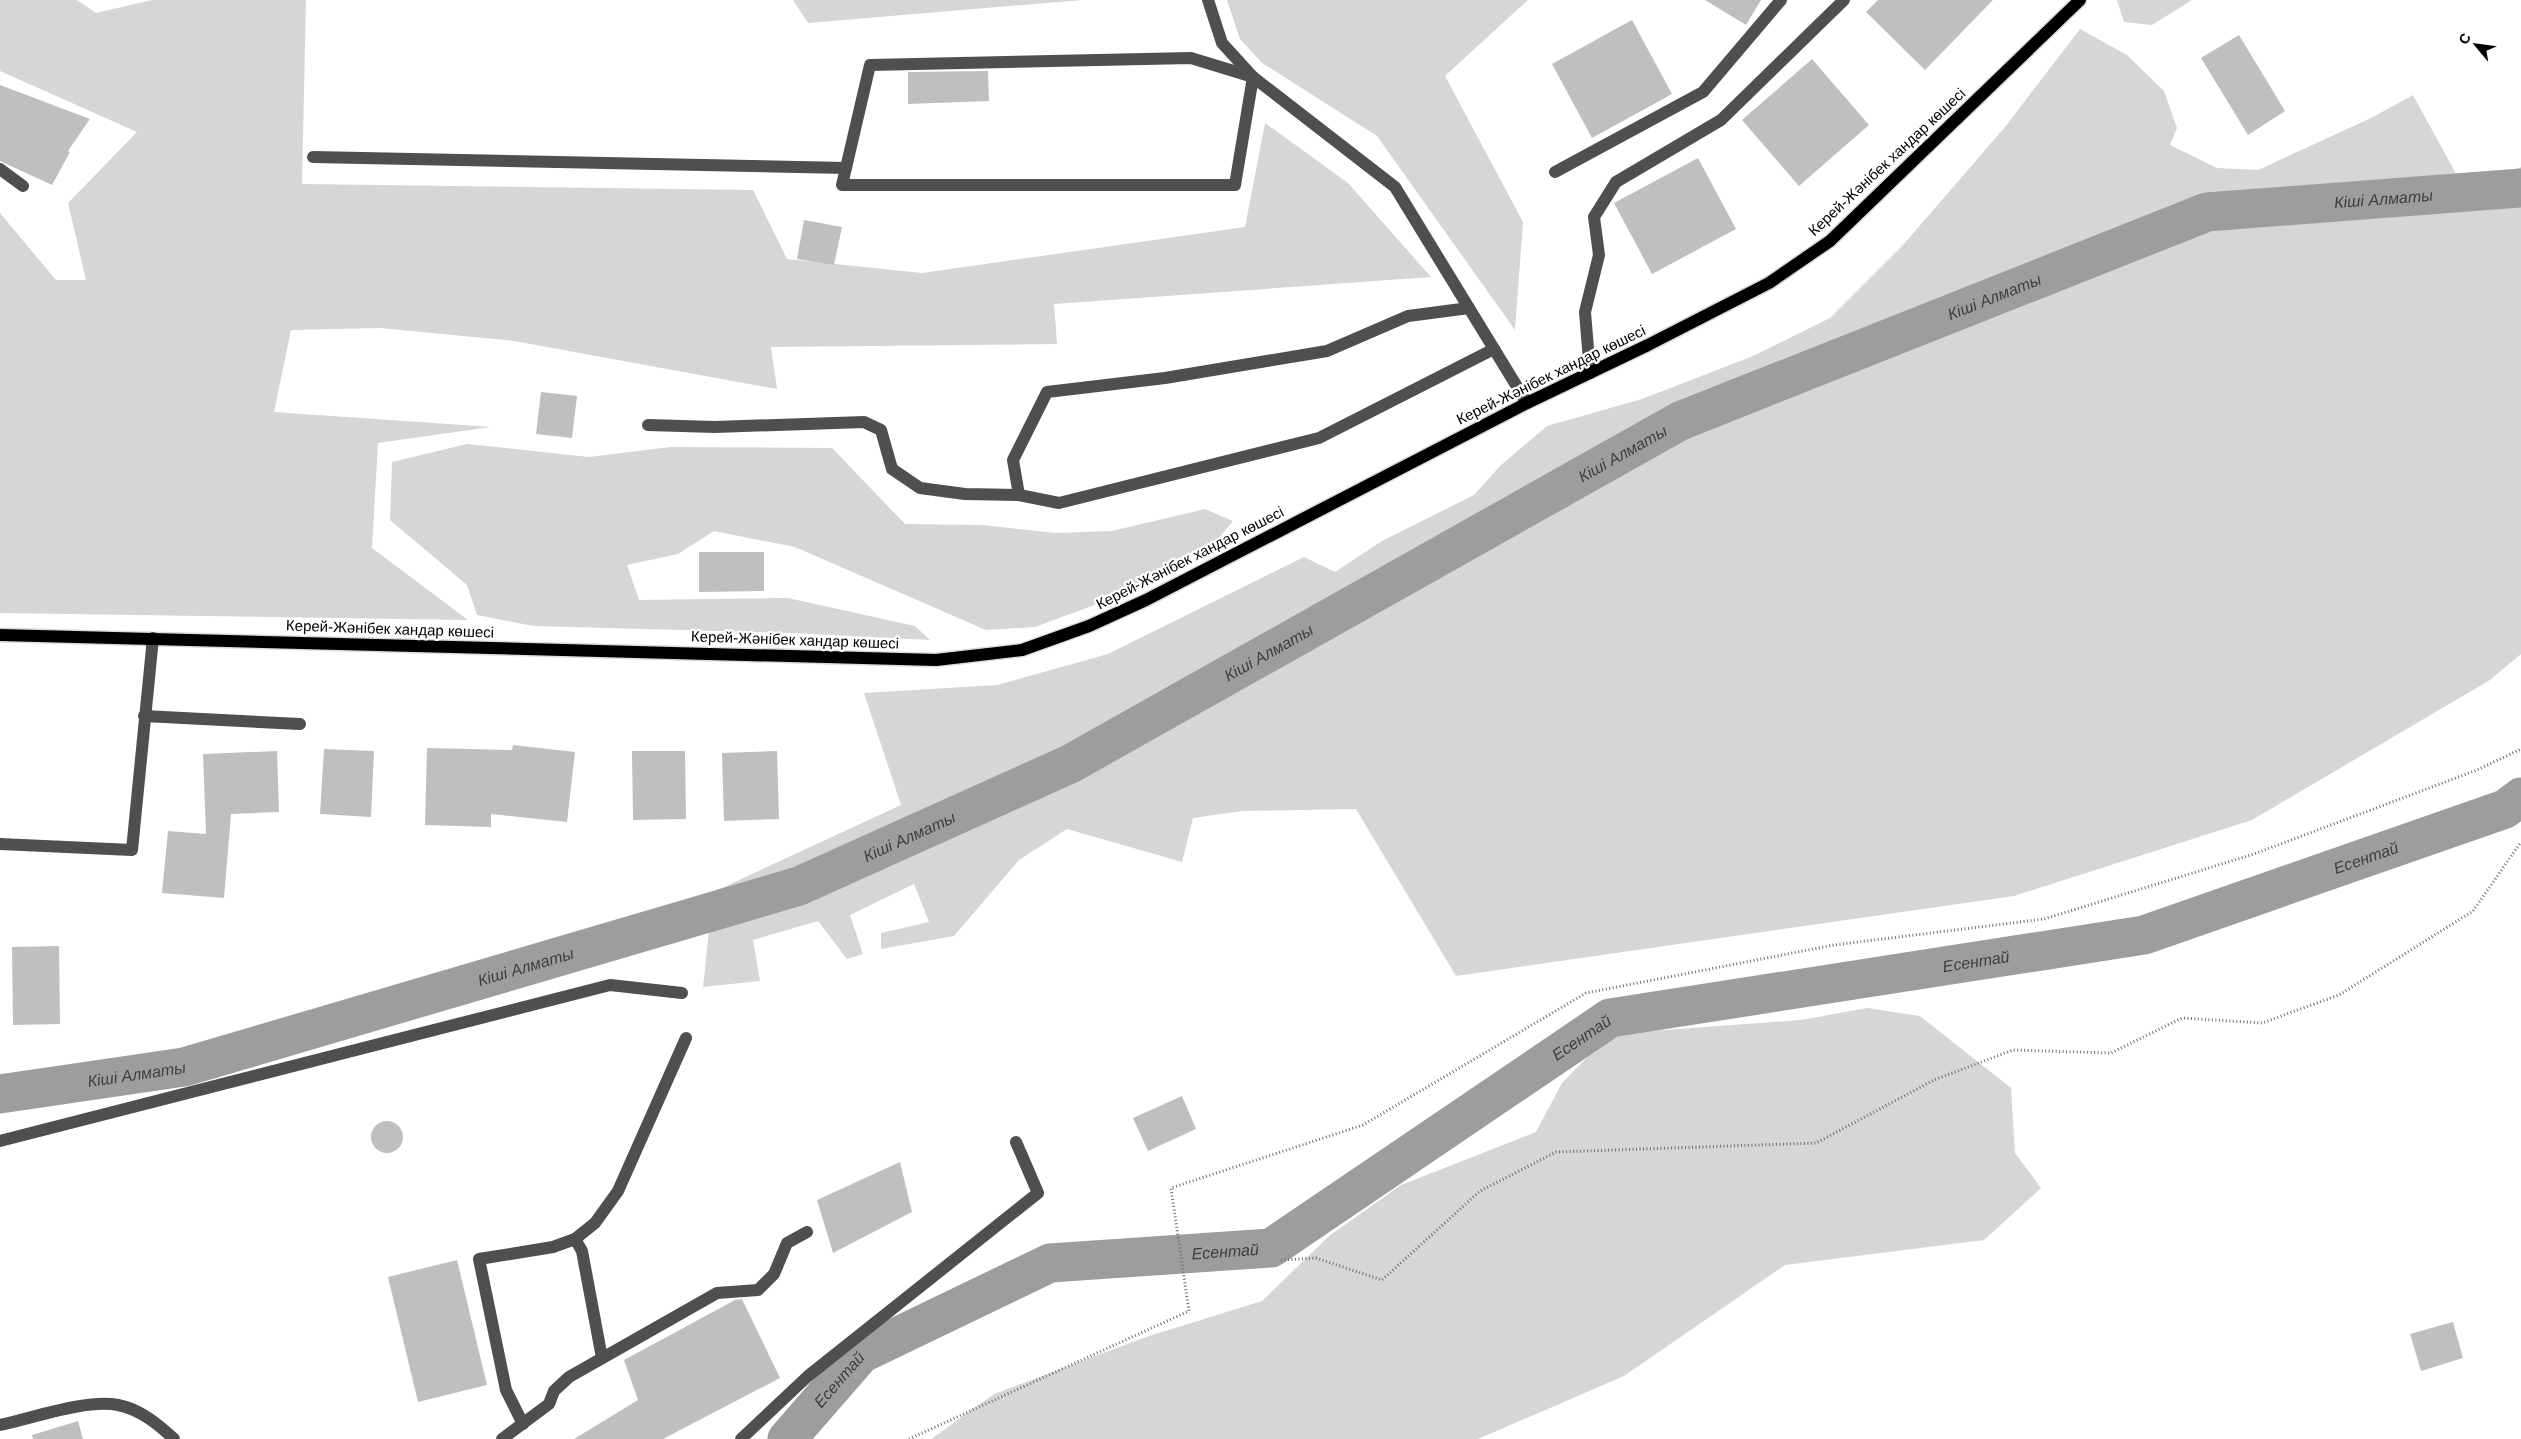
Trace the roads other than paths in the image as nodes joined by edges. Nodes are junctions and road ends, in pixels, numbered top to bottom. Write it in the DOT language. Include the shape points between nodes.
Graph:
graph roads {
  1 [pos="1208,0"];
  2 [pos="1781,0"];
  3 [pos="1844,0"];
  4 [pos="2080,0"];
  5 [pos="1253,76"];
  6 [pos="314,157"];
  7 [pos="846,168"];
  8 [pos="0,169"];
  9 [pos="1555,172"];
  10 [pos="24,186"];
  11 [pos="1469,308"];
  12 [pos="1494,349"];
  13 [pos="1590,373"];
  14 [pos="1528,403"];
  15 [pos="648,425"];
  16 [pos="1019,494"];
  17 [pos="0,635"];
  18 [pos="153,638"];
  19 [pos="144,716"];
  20 [pos="300,724"];
  21 [pos="0,844"];
  22 [pos="682,993"];
  23 [pos="686,1038"];
  24 [pos="0,1142"];
  25 [pos="1016,1142"];
  26 [pos="807,1232"];
  27 [pos="575,1238"];
  28 [pos="602,1358"];
  29 [pos="523,1424"];
  30 [pos="0,1425"];
  31 [pos="174,1439"];
  32 [pos="502,1439"];
  33 [pos="741,1439"];
  1 -- 5 [label="street" via="1222,43"];
  2 -- 9 [label="street" via="1702,92"];
  3 -- 13 [label="street" via="1721,120 1616,182 1594,217 1599,255 1585,312"];
  4 -- 13 [label="main road, Керей-Жәнібек хандар көшесі" via="1830,241 1769,284"];
  5 -- 7 [label="street" via="1192,58 870,65"];
  5 -- 7 [label="street" via="1235,185 842,185"];
  5 -- 11 [label="street" via="1395,187"];
  6 -- 7 [label="street"];
  8 -- 10 [label="street"];
  11 -- 12 [label="street"];
  11 -- 16 [label="street" via="1408,316 1318,353 1165,378 1047,392 1013,460"];
  12 -- 14 [label="street"];
  12 -- 16 [label="street" via="1319,438 1059,503"];
  13 -- 14 [label="main road, Керей-Жәнібек хандар көшесі"];
  14 -- 18 [label="main road, Керей-Жәнібек хандар көшесі" via="1146,600 1089,626 1022,650 936,660"];
  15 -- 16 [label="street" via="715,427 864,422 881,430 892,469 920,488 965,494"];
  17 -- 18 [label="main road, Керей-Жәнібек хандар көшесі"];
  18 -- 19 [label="street"];
  19 -- 20 [label="street"];
  19 -- 21 [label="street" via="132,850"];
  22 -- 24 [label="street" via="610,985"];
  23 -- 27 [label="street" via="618,1191 595,1223"];
  25 -- 33 [label="street" via="1038,1193 808,1376"];
  26 -- 28 [label="street" via="787,1243 774,1274 758,1290 717,1293"];
  27 -- 28 [label="street" via="582,1251"];
  27 -- 29 [label="street" via="553,1247 479,1259 506,1390"];
  28 -- 29 [label="street" via="569,1377 554,1390 549,1404"];
  29 -- 32 [label="street"];
  30 -- 31 [label="street" via="80,1406 118,1405 155,1421"];
}
